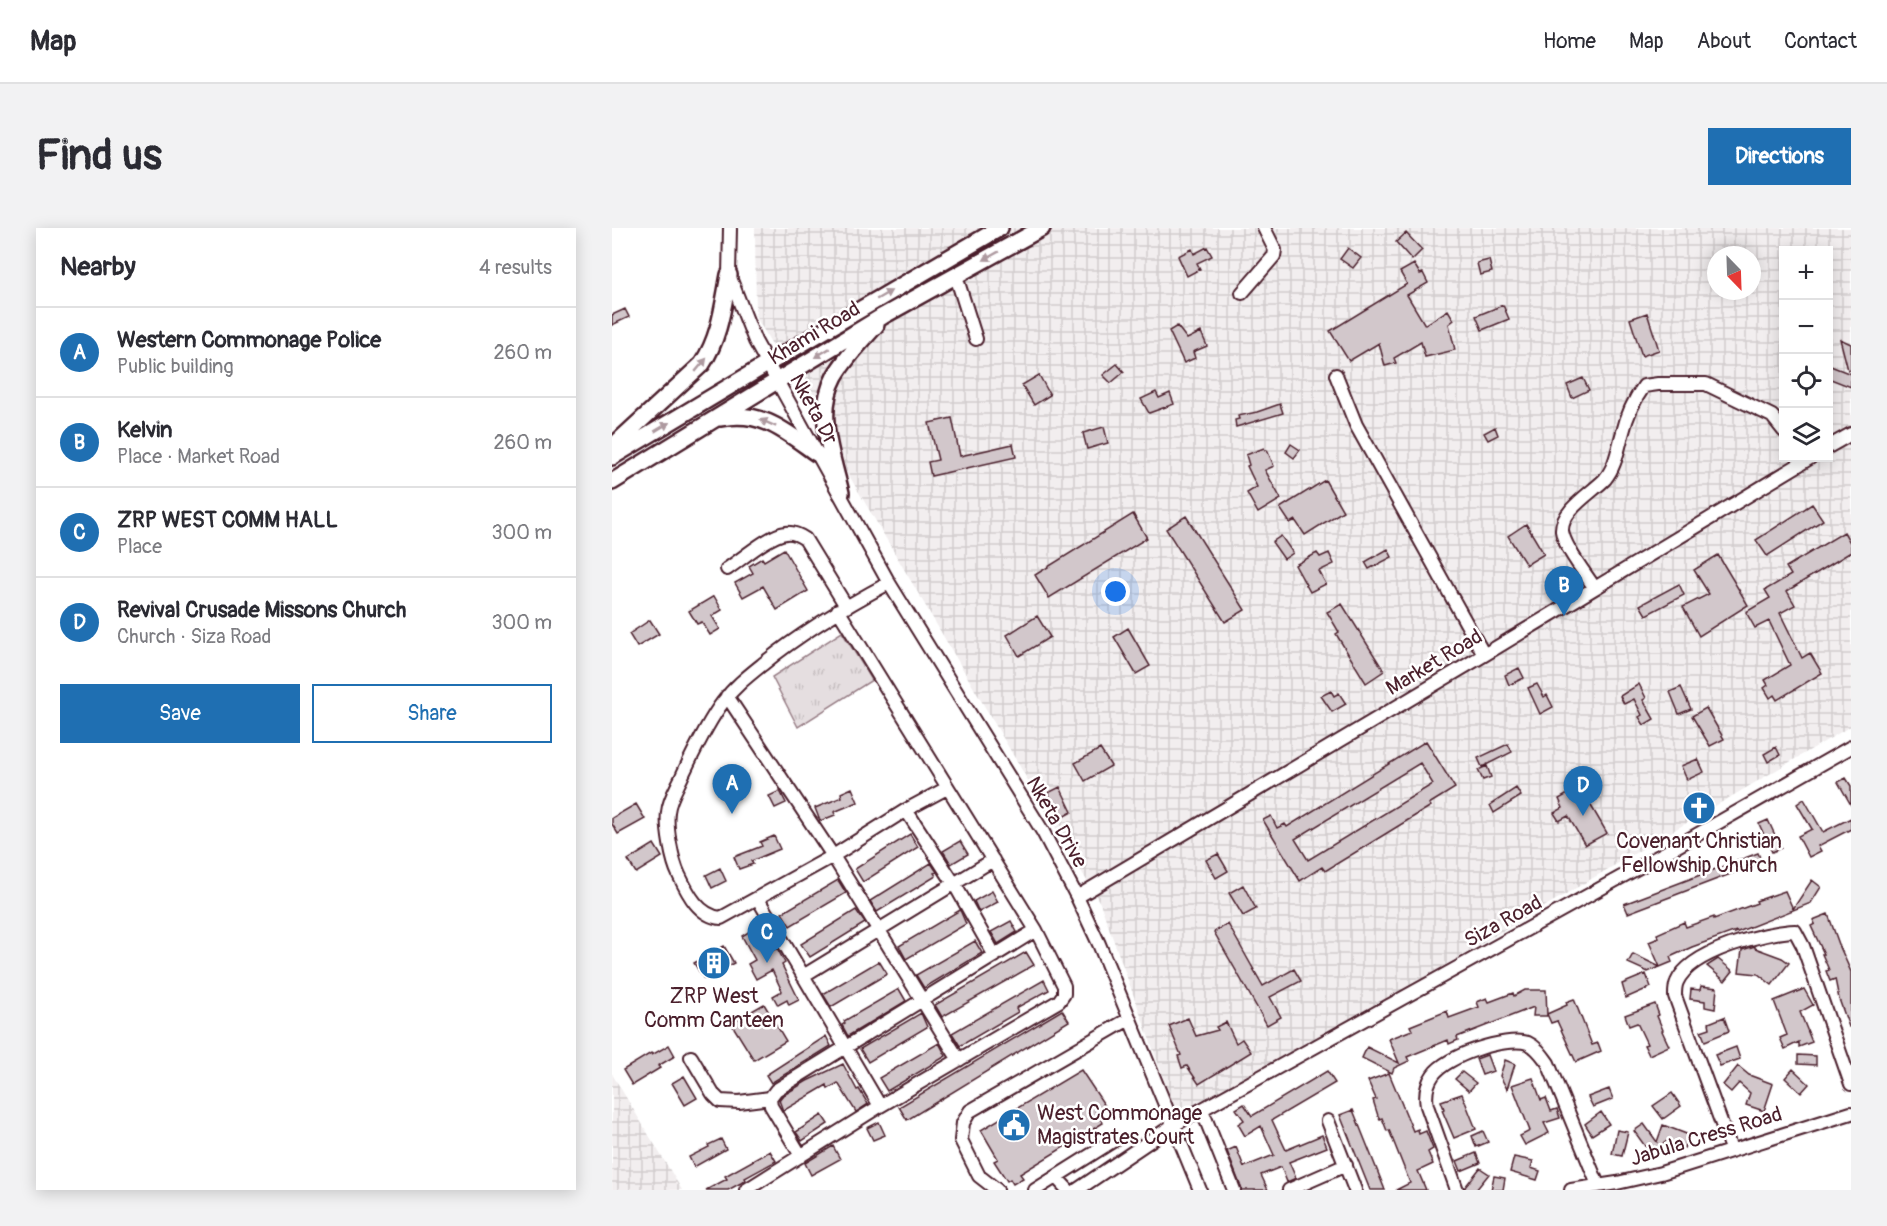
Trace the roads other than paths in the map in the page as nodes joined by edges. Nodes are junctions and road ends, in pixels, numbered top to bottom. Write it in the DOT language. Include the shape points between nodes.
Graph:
graph roads {
  1 [pos="730,228"];
  2 [pos="1000,228"];
  3 [pos="1042,228"];
  4 [pos="1264,228"];
  5 [pos="729,275"];
  6 [pos="956,276"];
  7 [pos="1242,293"];
  8 [pos="884,316"];
  9 [pos="976,339"];
  10 [pos="767,364"];
  11 [pos="1336,375"];
  12 [pos="776,380"];
  13 [pos="713,420"];
  14 [pos="1779,425"];
  15 [pos="1851,434"];
  16 [pos="1833,444"];
  17 [pos="612,447"];
  18 [pos="816,453"];
  19 [pos="612,457"];
  20 [pos="1799,462"];
  21 [pos="612,482"];
  22 [pos="841,494"];
  23 [pos="727,570"];
  24 [pos="889,582"];
  25 [pos="1594,587"];
  26 [pos="842,608"];
  27 [pos="1484,655"];
  28 [pos="727,696"];
  29 [pos="1851,747"];
  30 [pos="947,788"];
  31 [pos="906,810"];
  32 [pos="833,856"];
  33 [pos="993,860"];
  34 [pos="955,885"];
  35 [pos="1077,897"];
  36 [pos="758,899"];
  37 [pos="880,929"];
  38 [pos="1036,930"];
  39 [pos="995,956"];
  40 [pos="803,976"];
  41 [pos="922,1001"];
  42 [pos="1129,1019"];
  43 [pos="846,1048"];
  44 [pos="690,1057"];
  45 [pos="959,1060"];
  46 [pos="1851,1084"];
  47 [pos="770,1098"];
  48 [pos="880,1106"];
  49 [pos="1202,1110"];
  50 [pos="1851,1113"];
  51 [pos="1328,1121"];
  52 [pos="1172,1126"];
  53 [pos="1116,1139"];
  54 [pos="1731,1149"];
  55 [pos="801,1156"];
  56 [pos="1346,1165"];
  57 [pos="1056,1177"];
  58 [pos="1598,1185"];
  59 [pos="1619,1186"];
  60 [pos="746,1190"];
  61 [pos="997,1190"];
  62 [pos="1035,1190"];
  63 [pos="1068,1190"];
  64 [pos="1077,1190"];
  65 [pos="1200,1190"];
  66 [pos="1234,1190"];
  67 [pos="1289,1190"];
  68 [pos="1355,1190"];
  69 [pos="1457,1190"];
  70 [pos="1571,1190"];
  1 -- 5 [label="street"];
  10 -- 2 [label="main road, Khami Road, one-way"];
  3 -- 6 [label="main road, Khami Road, one-way"];
  4 -- 7 [label="street" via="1275,256"];
  5 -- 10 [label="street, Nketa Dr"];
  17 -- 5 [label="main road, one-way" via="702,364 713,348"];
  6 -- 8 [label="main road, Khami Road"];
  6 -- 9 [label="street"];
  8 -- 12 [label="main road, Khami Road, one-way"];
  8 -- 22 [label="main road" via="842,366 828,393 824,420"];
  10 -- 12 [label="street, Nketa Dr"];
  19 -- 10 [label="main road, Khami Road, one-way"];
  11 -- 27 [label="street" via="1356,424"];
  12 -- 13 [label="main road, Khami Road"];
  12 -- 18 [label="street, Nketa Dr"];
  18 -- 13 [label="main road, one-way" via="782,429 752,416"];
  13 -- 21 [label="main road, Khami Road"];
  14 -- 25 [label="street" via="1772,416 1706,384 1644,386 1623,429 1614,465 1582,497 1562,530"];
  15 -- 16 [label="street"];
  18 -- 22 [label="street, Nketa Dr"];
  20 -- 25 [label="street, Market Road"];
  22 -- 24 [label="street, Nketa Drive"];
  23 -- 26 [label="street" via="776,536 797,534 805,538"];
  24 -- 26 [label="street"];
  24 -- 35 [label="street, Nketa Drive" via="1043,832"];
  25 -- 27 [label="street, Market Road"];
  26 -- 28 [label="street" via="792,640"];
  26 -- 30 [label="street"];
  27 -- 35 [label="street, Market Road"];
  28 -- 32 [label="street"];
  28 -- 36 [label="street" via="671,802 668,820 672,854 687,890 712,917 722,918"];
  29 -- 49 [label="street, Siza Road"];
  30 -- 31 [label="street"];
  30 -- 33 [label="street"];
  31 -- 32 [label="street"];
  31 -- 34 [label="street"];
  32 -- 36 [label="street"];
  32 -- 37 [label="street"];
  33 -- 34 [label="street"];
  33 -- 38 [label="street"];
  34 -- 37 [label="street"];
  34 -- 39 [label="street"];
  35 -- 42 [label="street, Nketa Drive"];
  36 -- 40 [label="street"];
  37 -- 40 [label="street"];
  37 -- 41 [label="street"];
  38 -- 39 [label="street"];
  38 -- 45 [label="street" via="1064,986 1064,994 1059,1001"];
  39 -- 41 [label="street"];
  40 -- 43 [label="street"];
  41 -- 43 [label="street"];
  41 -- 45 [label="street"];
  42 -- 52 [label="street, Nketa Drive"];
  42 -- 61 [label="street" via="970,1111 963,1123 961,1140 979,1176"];
  43 -- 47 [label="street" via="776,1090"];
  43 -- 48 [label="street"];
  44 -- 47 [label="street" via="720,1101"];
  45 -- 48 [label="street"];
  46 -- 54 [label="street" via="1795,931 1778,931 1706,955 1677,980 1675,996"];
  47 -- 55 [label="street"];
  48 -- 55 [label="street"];
  49 -- 52 [label="street, Siza Road"];
  49 -- 66 [label="street"];
  50 -- 54 [label="street, Jabula Cress Road"];
  51 -- 56 [label="street"];
  52 -- 64 [label="street, Siza Road"];
  52 -- 65 [label="street, Nketa Drive"];
  53 -- 57 [label="street"];
  54 -- 59 [label="street, Jabula Cress Road"];
  55 -- 60 [label="street"];
  56 -- 67 [label="street"];
  56 -- 68 [label="street"];
  57 -- 62 [label="street"];
  57 -- 63 [label="street"];
  58 -- 59 [label="street, Jabula Cress Road"];
  58 -- 69 [label="street" via="1548,1063 1528,1043 1515,1042 1484,1046 1443,1065 1433,1074 1425,1094"];
  58 -- 70 [label="street, Jabula Cress Road"];
}
